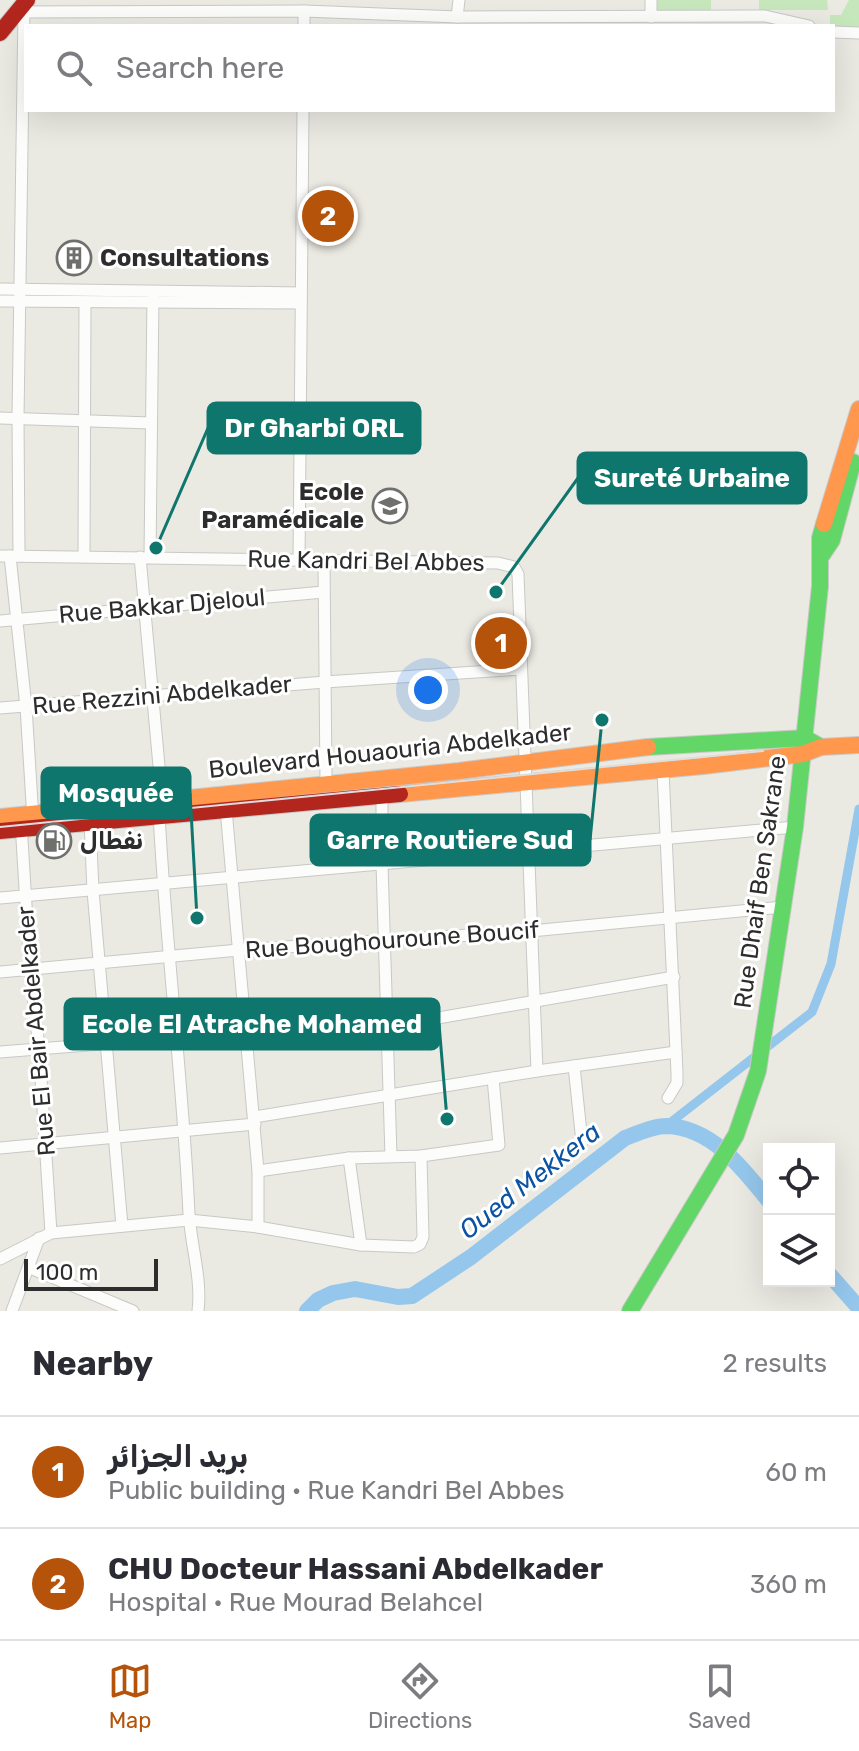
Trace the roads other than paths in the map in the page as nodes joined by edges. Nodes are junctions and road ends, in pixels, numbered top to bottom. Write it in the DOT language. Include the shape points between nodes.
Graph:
graph roads {
  1 [pos="459,0"];
  2 [pos="651,0"];
  3 [pos="23,8"];
  4 [pos="304,11"];
  5 [pos="457,17"];
  6 [pos="651,17"];
  7 [pos="304,24"];
  8 [pos="800,24"];
  9 [pos="835,32"];
  10 [pos="0,33"];
  11 [pos="859,33"];
  12 [pos="303,112"];
  13 [pos="0,289"];
  14 [pos="20,295"];
  15 [pos="115,296"];
  16 [pos="153,296"];
  17 [pos="301,298"];
  18 [pos="0,301"];
  19 [pos="85,302"];
  20 [pos="859,409"];
  21 [pos="0,418"];
  22 [pos="18,418"];
  23 [pos="85,419"];
  24 [pos="151,423"];
  25 [pos="859,445"];
  26 [pos="822,555"];
  27 [pos="10,556"];
  28 [pos="84,556"];
  29 [pos="145,557"];
  30 [pos="299,560"];
  31 [pos="324,560"];
  32 [pos="324,592"];
  33 [pos="146,607"];
  34 [pos="18,620"];
  35 [pos="0,621"];
  36 [pos="521,669"];
  37 [pos="325,682"];
  38 [pos="154,695"];
  39 [pos="26,707"];
  40 [pos="0,708"];
  41 [pos="857,745"];
  42 [pos="804,746"];
  43 [pos="526,761"];
  44 [pos="663,771"];
  45 [pos="326,783"];
  46 [pos="527,783"];
  47 [pos="382,794"];
  48 [pos="160,807"];
  49 [pos="226,809"];
  50 [pos="0,817"];
  51 [pos="27,821"];
  52 [pos="90,821"];
  53 [pos="795,827"];
  54 [pos="0,831"];
  55 [pos="667,837"];
  56 [pos="529,851"];
  57 [pos="382,864"];
  58 [pos="231,879"];
  59 [pos="162,886"];
  60 [pos="93,891"];
  61 [pos="24,897"];
  62 [pos="0,898"];
  63 [pos="783,907"];
  64 [pos="671,917"];
  65 [pos="531,931"];
  66 [pos="384,940"];
  67 [pos="239,950"];
  68 [pos="170,956"];
  69 [pos="99,962"];
  70 [pos="30,970"];
  71 [pos="0,972"];
  72 [pos="674,977"];
  73 [pos="535,1000"];
  74 [pos="386,1027"];
  75 [pos="176,1038"];
  76 [pos="247,1038"];
  77 [pos="107,1045"];
  78 [pos="39,1047"];
  79 [pos="0,1052"];
  80 [pos="676,1052"];
  81 [pos="574,1066"];
  82 [pos="537,1071"];
  83 [pos="493,1078"];
  84 [pos="389,1096"];
  85 [pos="668,1098"];
  86 [pos="254,1120"];
  87 [pos="186,1131"];
  88 [pos="115,1139"];
  89 [pos="582,1142"];
  90 [pos="46,1143"];
  91 [pos="0,1148"];
  92 [pos="391,1156"];
  93 [pos="421,1156"];
  94 [pos="349,1158"];
  95 [pos="258,1171"];
  96 [pos="189,1220"];
  97 [pos="122,1226"];
  98 [pos="258,1227"];
  99 [pos="45,1236"];
  100 [pos="361,1245"];
  101 [pos="0,1259"];
  102 [pos="30,1268"];
  103 [pos="128,1310"];
  104 [pos="12,1311"];
  105 [pos="198,1311"];
  106 [pos="630,1311"];
  1 -- 5 [label="street"];
  2 -- 6 [label="street"];
  3 -- 4 [label="street"];
  3 -- 10 [label="main road"];
  3 -- 14 [label="street, Rue El Bair Abdelkader"];
  4 -- 5 [label="street"];
  4 -- 7 [label="street"];
  5 -- 6 [label="street"];
  6 -- 8 [label="street" via="765,16"];
  9 -- 11 [label="street"];
  12 -- 17 [label="street"];
  13 -- 14 [label="street"];
  14 -- 15 [label="street"];
  14 -- 18 [label="street"];
  14 -- 19 [label="street"];
  14 -- 22 [label="street, Rue El Bair Abdelkader"];
  15 -- 16 [label="street"];
  15 -- 19 [label="street"];
  16 -- 17 [label="street"];
  16 -- 24 [label="street"];
  17 -- 30 [label="street"];
  19 -- 23 [label="street"];
  20 -- 26 [label="main road, Rue Dhaif Ben Sakrane" via="820,538"];
  21 -- 22 [label="street"];
  22 -- 23 [label="street"];
  22 -- 27 [label="street, Rue El Bair Abdelkader"];
  23 -- 24 [label="street"];
  23 -- 28 [label="street"];
  24 -- 29 [label="street"];
  25 -- 26 [label="main road" via="832,540"];
  26 -- 42 [label="main road, Rue Dhaif Ben Sakrane"];
  27 -- 28 [label="street, Rue Kandri Bel Abbes"];
  27 -- 34 [label="street, Rue El Bair Abdelkader"];
  28 -- 29 [label="street, Rue Kandri Bel Abbes"];
  29 -- 30 [label="street, Rue Kandri Bel Abbes"];
  29 -- 33 [label="street"];
  30 -- 31 [label="street, Rue Kandri Bel Abbes"];
  31 -- 32 [label="street"];
  31 -- 36 [label="street, Rue Kandri Bel Abbes" via="514,567"];
  32 -- 33 [label="street, Rue Bakkar Djeloul"];
  32 -- 37 [label="street"];
  33 -- 34 [label="street, Rue Bakkar Djeloul"];
  33 -- 38 [label="street"];
  34 -- 35 [label="street, Rue Bakkar Djeloul"];
  34 -- 39 [label="street, Rue El Bair Abdelkader"];
  36 -- 37 [label="street, Rue Rezzini Abdelkader"];
  36 -- 43 [label="street, Rue Kandri Bel Abbes"];
  37 -- 38 [label="street, Rue Rezzini Abdelkader"];
  37 -- 45 [label="street"];
  38 -- 39 [label="street, Rue Rezzini Abdelkader"];
  38 -- 48 [label="street"];
  39 -- 40 [label="street, Rue Rezzini Abdelkader"];
  39 -- 51 [label="street, Rue El Bair Abdelkader"];
  41 -- 42 [label="main road, Boulevard Houaouria Abdelkader"];
  42 -- 43 [label="main road, Boulevard Houaouria Abdelkader" via="647,747"];
  42 -- 44 [label="main road, Boulevard Houaouria Abdelkader"];
  42 -- 53 [label="main road, Rue Dhaif Ben Sakrane"];
  43 -- 45 [label="main road, Boulevard Houaouria Abdelkader"];
  43 -- 46 [label="street, Rue Kandri Bel Abbes"];
  44 -- 46 [label="main road, Boulevard Houaouria Abdelkader"];
  44 -- 55 [label="street"];
  45 -- 48 [label="main road, Boulevard Houaouria Abdelkader"];
  46 -- 47 [label="main road, Boulevard Houaouria Abdelkader"];
  46 -- 56 [label="street, Rue Kandri Bel Abbes"];
  47 -- 49 [label="main road, Boulevard Houaouria Abdelkader"];
  47 -- 57 [label="street"];
  48 -- 49 [label="main road, Boulevard Houaouria Abdelkader"];
  48 -- 51 [label="main road, Boulevard Houaouria Abdelkader"];
  48 -- 52 [label="main road, Boulevard Houaouria Abdelkader"];
  48 -- 59 [label="street"];
  49 -- 58 [label="street"];
  50 -- 51 [label="main road, Boulevard Houaouria Abdelkader"];
  51 -- 52 [label="main road, Boulevard Houaouria Abdelkader"];
  51 -- 54 [label="main road, Boulevard Houaouria Abdelkader"];
  51 -- 61 [label="street, Rue El Bair Abdelkader"];
  52 -- 60 [label="street"];
  53 -- 55 [label="street"];
  53 -- 63 [label="main road, Rue Dhaif Ben Sakrane"];
  55 -- 56 [label="street"];
  55 -- 64 [label="street"];
  56 -- 57 [label="street"];
  56 -- 65 [label="street, Rue Kandri Bel Abbes"];
  57 -- 58 [label="street"];
  57 -- 66 [label="street"];
  58 -- 59 [label="street"];
  58 -- 67 [label="street"];
  59 -- 60 [label="street"];
  59 -- 68 [label="street"];
  60 -- 61 [label="street"];
  60 -- 69 [label="street"];
  61 -- 62 [label="street"];
  61 -- 70 [label="street, Rue El Bair Abdelkader"];
  63 -- 64 [label="street, Rue Boughouroune Boucif"];
  63 -- 106 [label="main road, Rue Dhaif Ben Sakrane" via="758,1071 746,1112 716,1172"];
  64 -- 65 [label="street, Rue Boughouroune Boucif"];
  64 -- 72 [label="street"];
  65 -- 66 [label="street, Rue Boughouroune Boucif"];
  65 -- 73 [label="street, Rue Kandri Bel Abbes"];
  66 -- 67 [label="street, Rue Boughouroune Boucif"];
  66 -- 74 [label="street"];
  67 -- 68 [label="street, Rue Boughouroune Boucif"];
  67 -- 76 [label="street"];
  68 -- 69 [label="street, Rue Boughouroune Boucif"];
  68 -- 75 [label="street"];
  69 -- 70 [label="street, Rue Boughouroune Boucif"];
  69 -- 77 [label="street"];
  70 -- 71 [label="street, Rue Boughouroune Boucif"];
  70 -- 78 [label="street, Rue El Bair Abdelkader"];
  72 -- 73 [label="street"];
  72 -- 80 [label="street"];
  73 -- 74 [label="street"];
  73 -- 82 [label="street, Rue Kandri Bel Abbes"];
  74 -- 76 [label="street"];
  74 -- 84 [label="street"];
  75 -- 76 [label="street"];
  75 -- 77 [label="street"];
  75 -- 87 [label="street"];
  76 -- 86 [label="street"];
  77 -- 78 [label="street"];
  77 -- 88 [label="street"];
  78 -- 79 [label="street"];
  78 -- 90 [label="street, Rue El Bair Abdelkader"];
  80 -- 81 [label="street"];
  80 -- 85 [label="street" via="677,1083"];
  81 -- 82 [label="street"];
  81 -- 89 [label="street"];
  82 -- 83 [label="street"];
  83 -- 84 [label="street"];
  83 -- 93 [label="street" via="499,1145"];
  84 -- 86 [label="street"];
  84 -- 92 [label="street"];
  86 -- 87 [label="street"];
  86 -- 95 [label="street"];
  87 -- 88 [label="street"];
  87 -- 96 [label="street"];
  88 -- 90 [label="street"];
  88 -- 97 [label="street"];
  90 -- 91 [label="street"];
  90 -- 99 [label="street, Rue El Bair Abdelkader"];
  92 -- 93 [label="street"];
  92 -- 94 [label="street"];
  93 -- 100 [label="street" via="420,1244 402,1249"];
  94 -- 95 [label="street"];
  94 -- 100 [label="street"];
  95 -- 98 [label="street"];
  96 -- 97 [label="street"];
  96 -- 98 [label="street"];
  96 -- 105 [label="street"];
  97 -- 99 [label="street"];
  98 -- 100 [label="street"];
  99 -- 101 [label="street"];
  99 -- 102 [label="street, Rue El Bair Abdelkader"];
  102 -- 103 [label="street"];
  102 -- 104 [label="street, Rue El Bair Abdelkader"];
}
